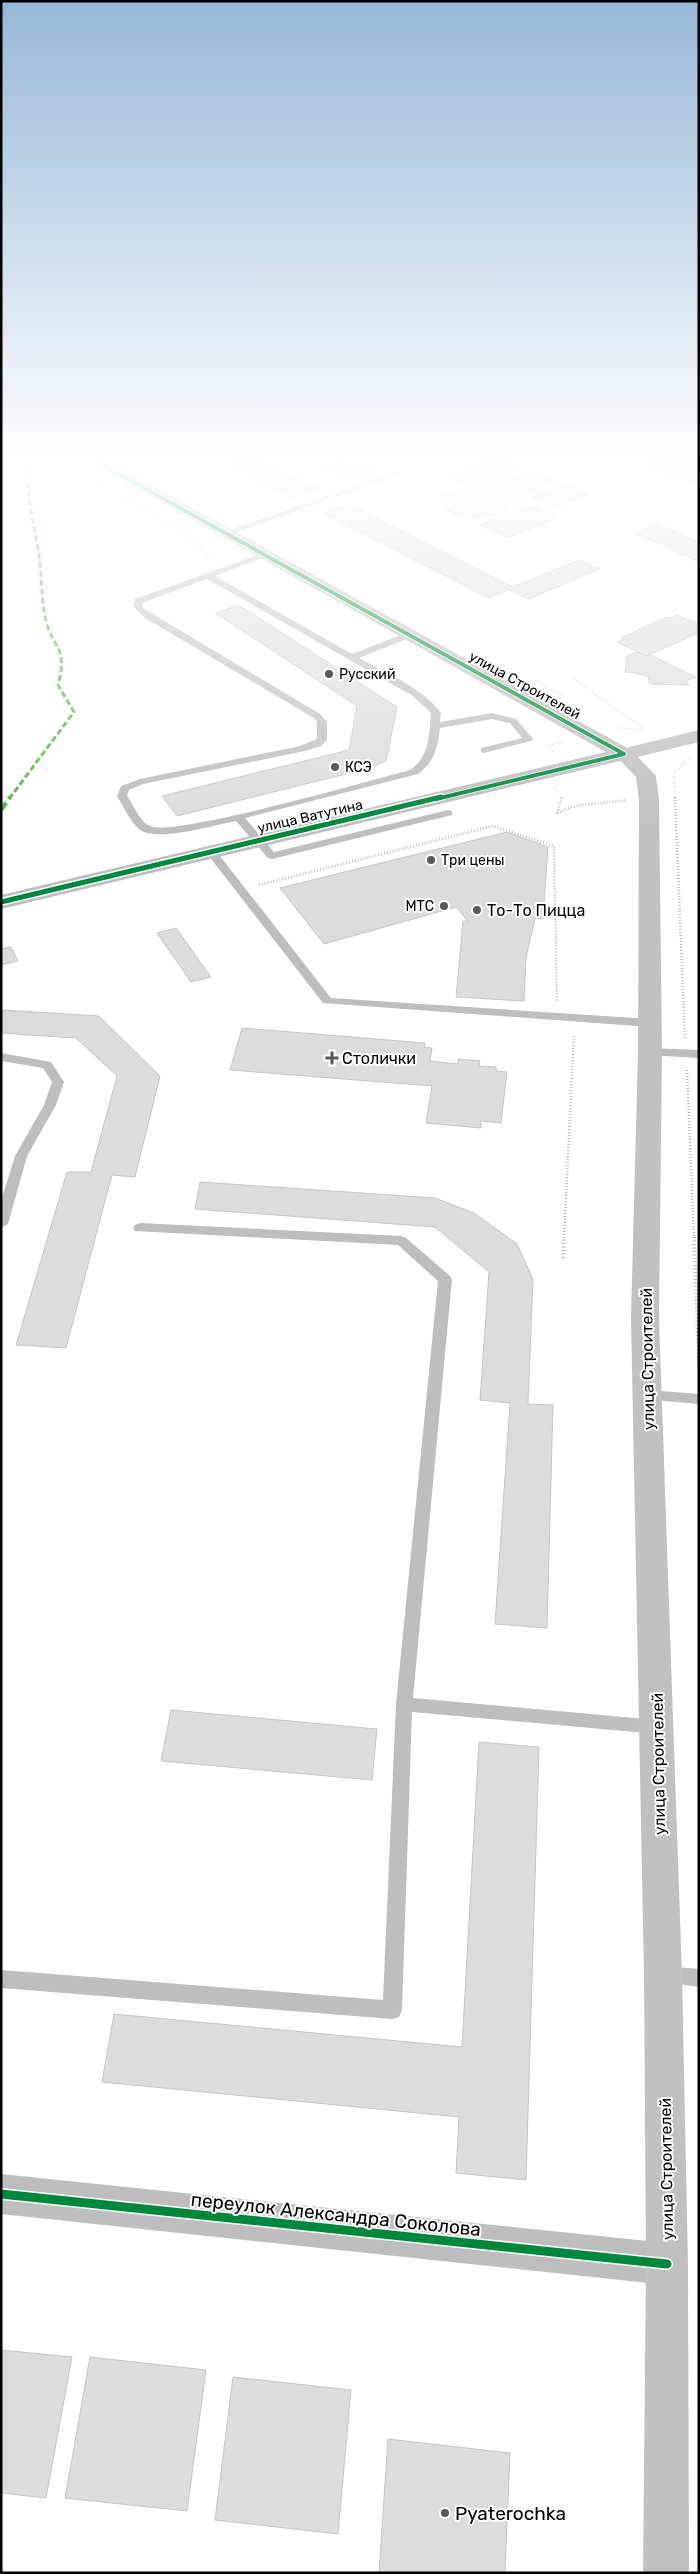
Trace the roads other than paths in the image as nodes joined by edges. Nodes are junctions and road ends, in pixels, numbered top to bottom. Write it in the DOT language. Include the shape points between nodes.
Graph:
graph roads {
  1 [pos="188,583"];
  2 [pos="221,583"];
  3 [pos="315,583"];
  4 [pos="409,635"];
  5 [pos="352,658"];
  6 [pos="434,726"];
  7 [pos="699,736"];
  8 [pos="620,741"];
  9 [pos="484,750"];
  10 [pos="238,817"];
  11 [pos="259,841"];
  12 [pos="212,853"];
  13 [pos="1,902"];
  14 [pos="650,1038"];
  15 [pos="699,1054"];
  16 [pos="1,1057"];
  17 [pos="1,1224"];
  18 [pos="140,1228"];
  19 [pos="648,1395"];
  20 [pos="699,1398"];
  21 [pos="404,1704"];
  22 [pos="658,1727"];
  23 [pos="663,1975"];
  24 [pos="699,1978"];
  25 [pos="1,1979"];
  26 [pos="1,2194"];
  27 [pos="667,2264"];
  28 [pos="666,2573"];
  1 -- 10 [label="lane" via="138,601 139,609 317,716 322,722 322,740 302,749 140,782 125,788 122,796 142,826 149,830 168,831"];
  2 -- 5 [label="lane"];
  3 -- 4 [label="street, улица Строителей"];
  4 -- 5 [label="lane"];
  4 -- 8 [label="street, улица Строителей"];
  5 -- 6 [label="lane" via="429,704 436,713"];
  6 -- 9 [label="lane" via="492,716 513,721 528,739"];
  6 -- 10 [label="lane" via="426,765 414,772"];
  7 -- 8 [label="main road, улица Ватутина"];
  8 -- 11 [label="street, улица Ватутина" via="433,800"];
  8 -- 14 [label="main road, улица Строителей" via="646,776 649,800"];
  10 -- 11 [label="lane"];
  11 -- 12 [label="street, улица Ватутина"];
  12 -- 13 [label="street, улица Ватутина"];
  12 -- 14 [label="lane" via="327,1001 569,1018"];
  14 -- 15 [label="lane"];
  14 -- 19 [label="main road, улица Строителей" via="645,1318"];
  16 -- 17 [label="lane" via="47,1065 58,1082 50,1105 21,1156"];
  18 -- 21 [label="lane" via="401,1241 444,1279"];
  19 -- 20 [label="lane"];
  19 -- 22 [label="main road, улица Строителей"];
  21 -- 22 [label="lane"];
  21 -- 25 [label="lane" via="392,2010"];
  22 -- 23 [label="main road, улица Строителей"];
  23 -- 24 [label="lane"];
  23 -- 27 [label="main road, улица Строителей"];
  26 -- 27 [label="street, переулок Александра Соколова"];
  27 -- 28 [label="main road, улица Строителей"];
}
